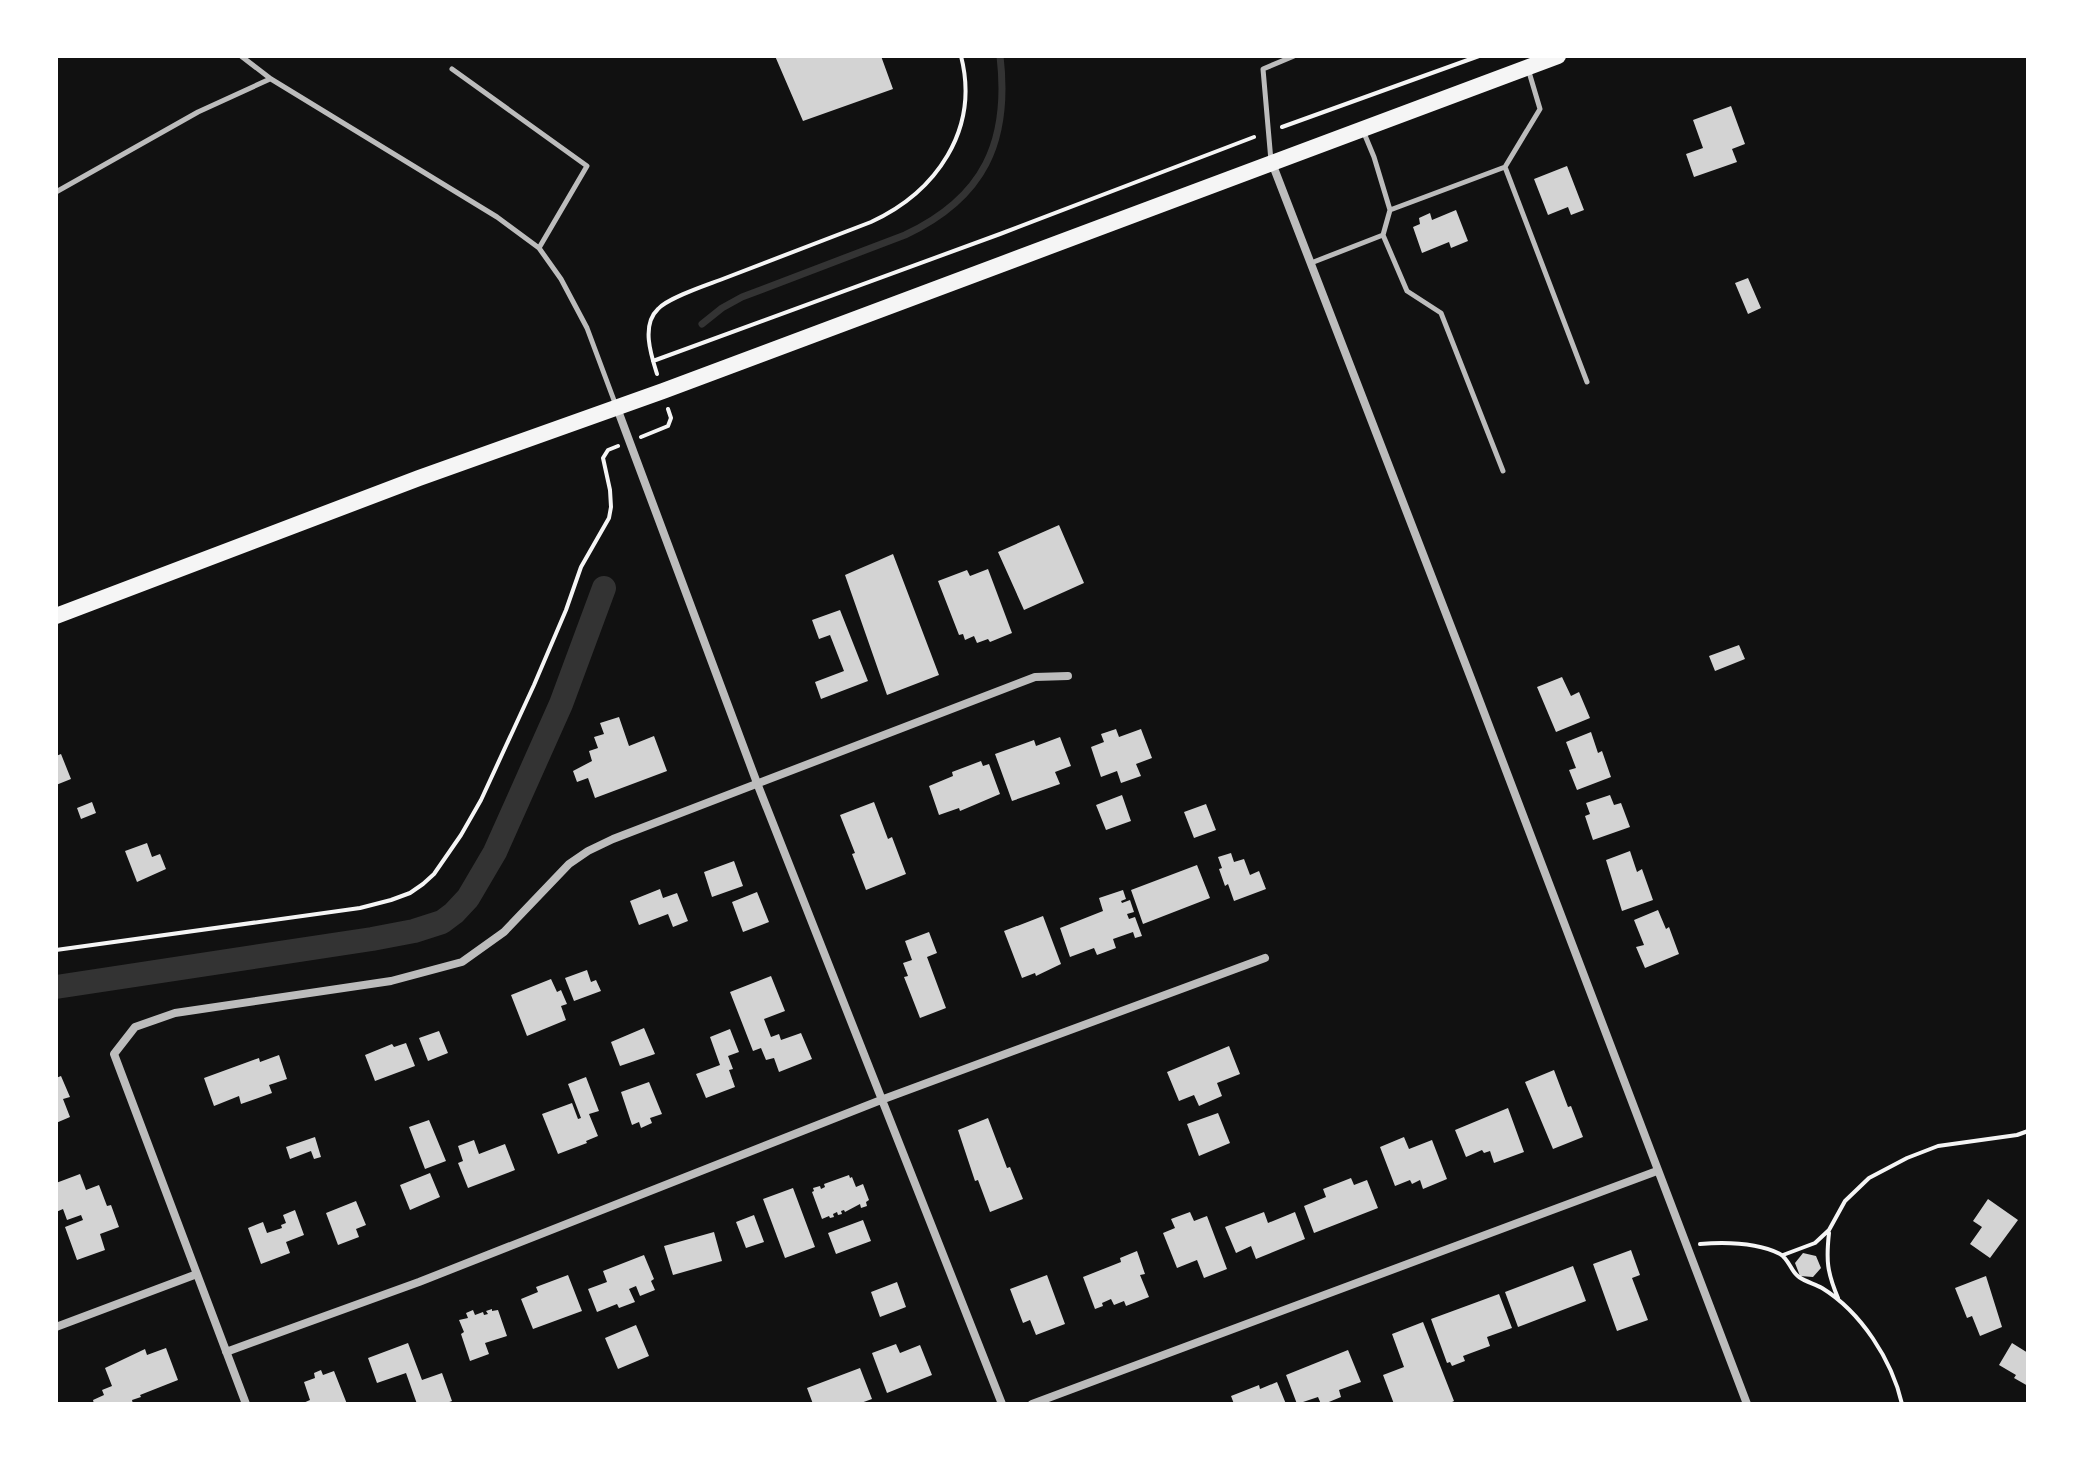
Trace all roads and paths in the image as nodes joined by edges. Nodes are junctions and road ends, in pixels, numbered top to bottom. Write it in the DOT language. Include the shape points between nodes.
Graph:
graph roads {
  1 [pos="241,56"];
  2 [pos="961,56"];
  3 [pos="1294,56"];
  4 [pos="1479,56"];
  5 [pos="1558,56"];
  6 [pos="1527,67"];
  7 [pos="452,69"];
  8 [pos="271,79"];
  9 [pos="1362,128"];
  10 [pos="1268,132"];
  11 [pos="1271,162"];
  12 [pos="1505,167"];
  13 [pos="56,192"];
  14 [pos="1390,210"];
  15 [pos="1383,235"];
  16 [pos="539,248"];
  17 [pos="1311,263"];
  18 [pos="1587,382"];
  19 [pos="617,408"];
  20 [pos="605,453"];
  21 [pos="1503,471"];
  22 [pos="56,616"];
  23 [pos="1068,676"];
  24 [pos="757,783"];
  25 [pos="56,950"];
  26 [pos="1265,958"];
  27 [pos="881,1100"];
  28 [pos="2028,1131"];
  29 [pos="1657,1171"];
  30 [pos="1829,1230"];
  31 [pos="1685,1245"];
  32 [pos="1783,1255"];
  33 [pos="197,1274"];
  34 [pos="1839,1301"];
  35 [pos="56,1327"];
  36 [pos="226,1352"];
  37 [pos="246,1404"];
  38 [pos="1002,1404"];
  39 [pos="1032,1404"];
  40 [pos="1747,1404"];
  41 [pos="1902,1404"];
  1 -- 8 [label="lane"];
  2 -- 10 [label="path" via="961,122 941,168 924,187 871,222 667,302 651,319 653,361"];
  3 -- 10 [label="lane" via="1263,69"];
  4 -- 10 [label="path"];
  5 -- 6 [label="main road"];
  6 -- 9 [label="main road"];
  6 -- 12 [label="lane" via="1540,109"];
  7 -- 16 [label="lane" via="587,166"];
  8 -- 13 [label="lane" via="198,112"];
  8 -- 16 [label="lane"];
  9 -- 11 [label="main road"];
  9 -- 14 [label="lane"];
  10 -- 11 [label="lane"];
  11 -- 17 [label="street"];
  11 -- 19 [label="main road"];
  12 -- 14 [label="lane"];
  12 -- 18 [label="lane"];
  14 -- 15 [label="lane"];
  15 -- 17 [label="lane"];
  15 -- 21 [label="lane" via="1407,291 1441,313"];
  16 -- 19 [label="lane" via="587,328"];
  17 -- 29 [label="street"];
  19 -- 22 [label="main road"];
  19 -- 24 [label="street"];
  20 -- 25 [label="path" via="609,518 581,567 481,800 434,874 410,893 360,908"];
  23 -- 24 [label="street" via="1035,677"];
  24 -- 27 [label="street"];
  24 -- 33 [label="street" via="588,851 504,932 462,962 391,981 175,1013 135,1027 114,1054"];
  26 -- 27 [label="street"];
  27 -- 36 [label="street"];
  27 -- 38 [label="street"];
  28 -- 30 [label="path" via="1938,1146 1907,1158 1869,1178 1845,1201"];
  29 -- 31 [label="street"];
  29 -- 39 [label="street"];
  30 -- 32 [label="path" via="1815,1243"];
  30 -- 34 [label="path" via="1826,1260"];
  31 -- 32 [label="path" via="1749,1245"];
  31 -- 40 [label="street"];
  32 -- 34 [label="path" via="1797,1276"];
  33 -- 35 [label="street"];
  33 -- 36 [label="street"];
  34 -- 41 [label="path" via="1871,1337"];
  36 -- 37 [label="street"];
}
